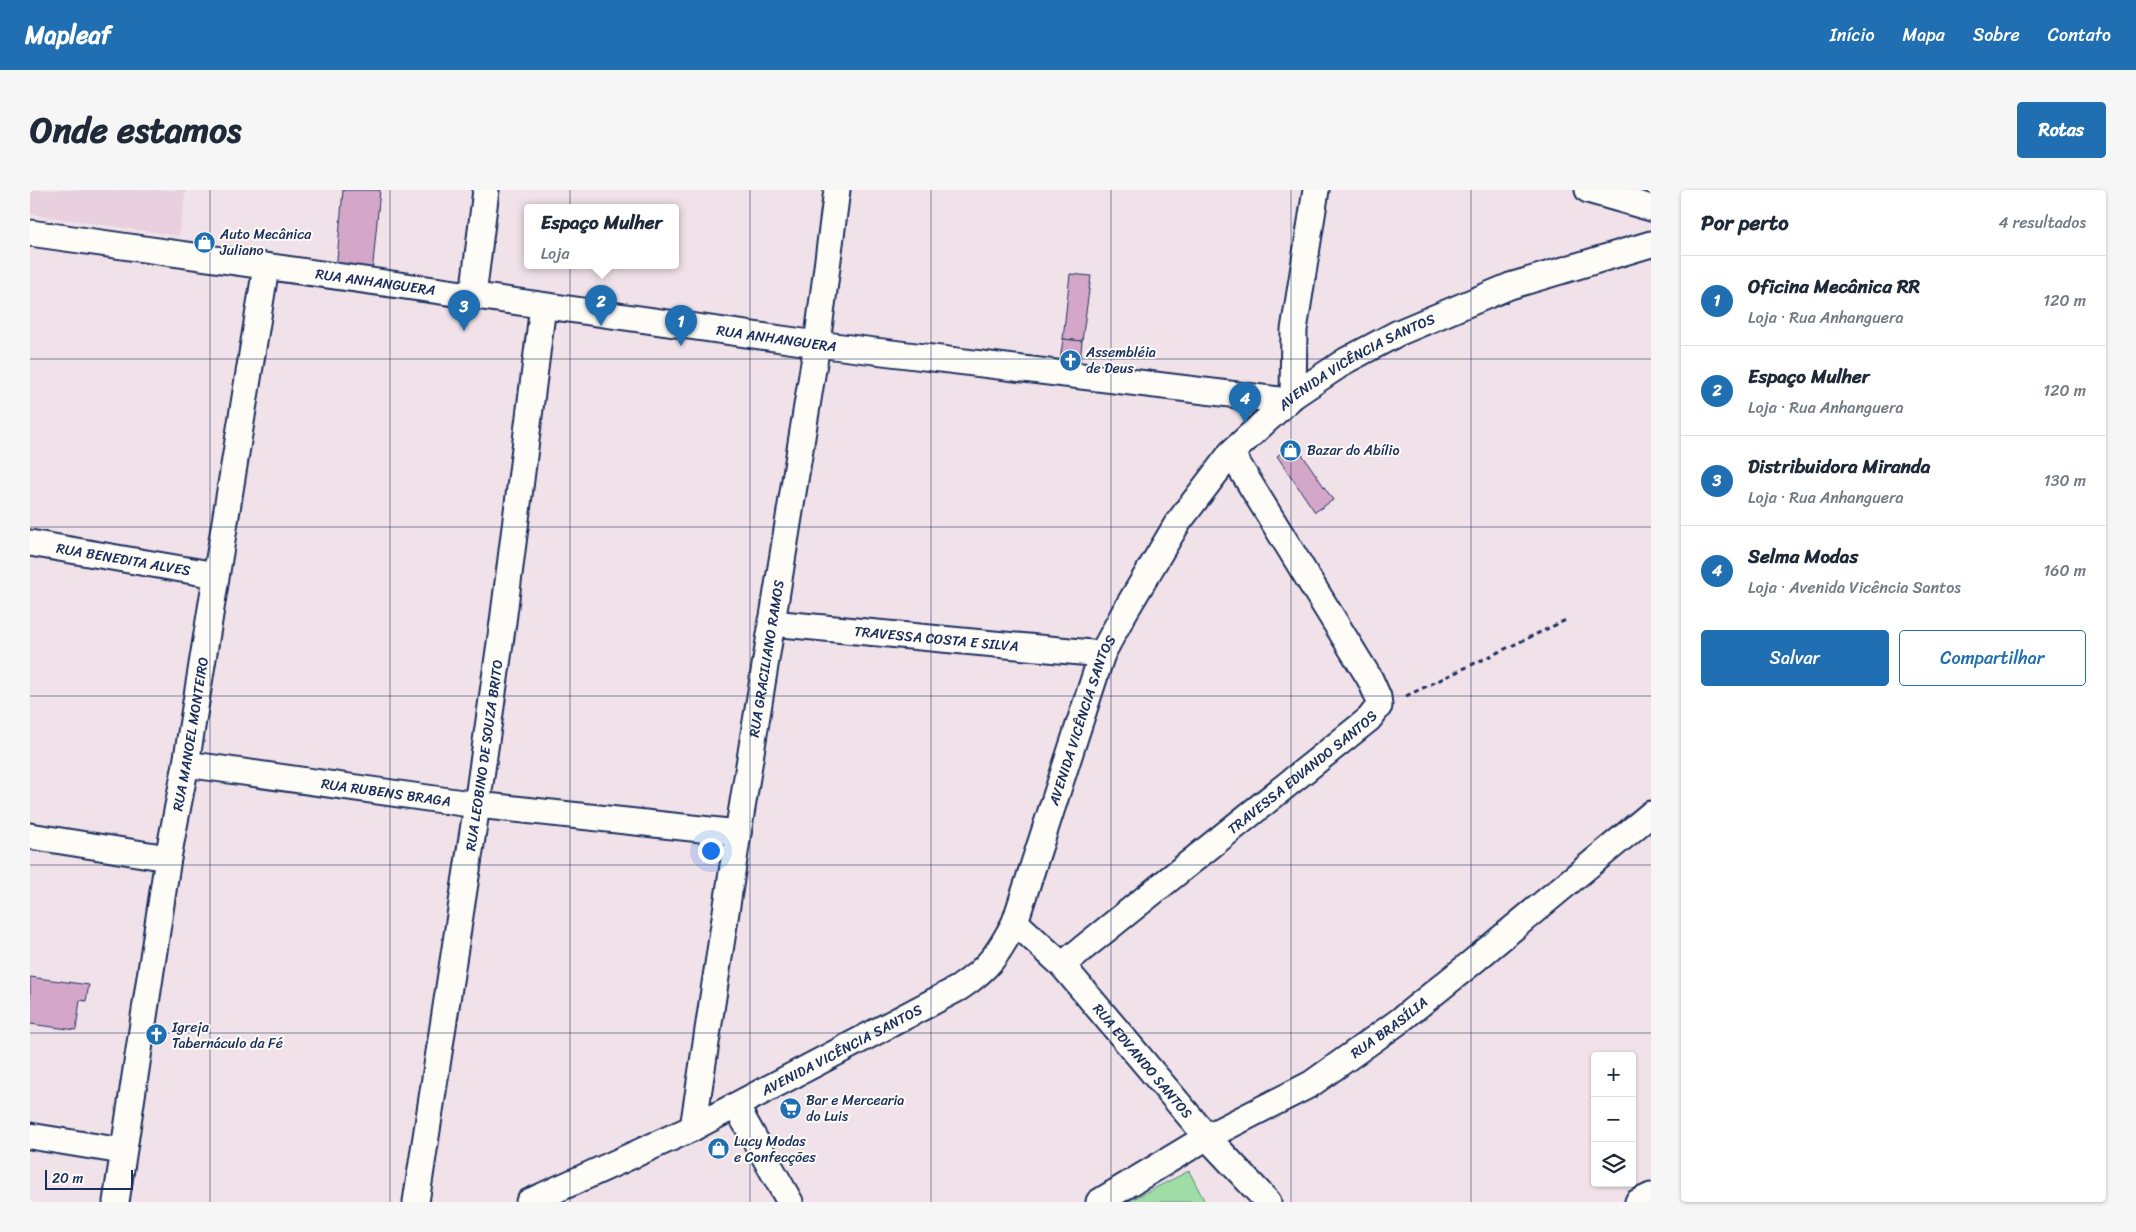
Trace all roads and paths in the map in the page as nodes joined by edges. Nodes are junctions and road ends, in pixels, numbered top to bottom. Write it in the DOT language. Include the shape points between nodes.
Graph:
graph roads {
  1 [pos="486,190"];
  2 [pos="837,190"];
  3 [pos="1316,190"];
  4 [pos="1588,190"];
  5 [pos="1651,208"];
  6 [pos="30,233"];
  7 [pos="1651,244"];
  8 [pos="266,267"];
  9 [pos="473,296"];
  10 [pos="543,306"];
  11 [pos="817,344"];
  12 [pos="1290,398"];
  13 [pos="1231,453"];
  14 [pos="30,543"];
  15 [pos="216,575"];
  16 [pos="1568,619"];
  17 [pos="771,623"];
  18 [pos="1102,654"];
  19 [pos="1376,710"];
  20 [pos="186,764"];
  21 [pos="477,805"];
  22 [pos="1651,814"];
  23 [pos="738,833"];
  24 [pos="30,836"];
  25 [pos="168,858"];
  26 [pos="1016,922"];
  27 [pos="1062,965"];
  28 [pos="736,1106"];
  29 [pos="693,1128"];
  30 [pos="30,1136"];
  31 [pos="1207,1137"];
  32 [pos="122,1151"];
  33 [pos="1651,1196"];
  34 [pos="542,1199"];
  35 [pos="116,1202"];
  36 [pos="416,1202"];
  37 [pos="790,1202"];
  38 [pos="1099,1202"];
  39 [pos="1268,1202"];
  40 [pos="1638,1202"];
  1 -- 9 [label="street"];
  2 -- 11 [label="street, RUA GRACILIANO RAMOS"];
  3 -- 12 [label="street" via="1294,330"];
  4 -- 5 [label="street"];
  6 -- 8 [label="street, RUA ANHANGUERA"];
  7 -- 12 [label="street, AVENIDA VICÊNCIA SANTOS" via="1510,286 1398,334 1347,360"];
  8 -- 9 [label="street, RUA ANHANGUERA"];
  8 -- 15 [label="street, RUA MANOEL MONTEIRO"];
  9 -- 10 [label="street, RUA ANHANGUERA"];
  10 -- 11 [label="street, RUA ANHANGUERA"];
  10 -- 21 [label="street, RUA LEOBINO DE SOUZA BRITO"];
  11 -- 12 [label="street, RUA ANHANGUERA"];
  11 -- 17 [label="street, RUA GRACILIANO RAMOS"];
  12 -- 13 [label="street, AVENIDA VICÊNCIA SANTOS"];
  13 -- 18 [label="street, AVENIDA VICÊNCIA SANTOS" via="1177,524"];
  13 -- 19 [label="street, TRAVESSA EDVANDO SANTOS" via="1370,679 1378,697"];
  14 -- 15 [label="street, RUA BENEDITA ALVES"];
  15 -- 20 [label="street, RUA MANOEL MONTEIRO"];
  16 -- 19 [label="path"];
  17 -- 18 [label="street, TRAVESSA COSTA E SILVA"];
  17 -- 23 [label="street, RUA GRACILIANO RAMOS"];
  18 -- 26 [label="street, AVENIDA VICÊNCIA SANTOS"];
  19 -- 27 [label="street, TRAVESSA EDVANDO SANTOS" via="1369,719"];
  20 -- 21 [label="street, RUA RUBENS BRAGA"];
  20 -- 25 [label="street, RUA MANOEL MONTEIRO"];
  21 -- 23 [label="street, RUA RUBENS BRAGA"];
  21 -- 36 [label="street, RUA LEOBINO DE SOUZA BRITO"];
  22 -- 31 [label="street, RUA BRASÍLIA" via="1390,1027 1311,1084"];
  23 -- 29 [label="street, RUA GRACILIANO RAMOS"];
  24 -- 25 [label="street"];
  25 -- 32 [label="street, RUA MANOEL MONTEIRO"];
  26 -- 27 [label="street, RUA EDVANDO SANTOS"];
  26 -- 28 [label="street, AVENIDA VICÊNCIA SANTOS" via="989,965 958,988"];
  27 -- 31 [label="street, RUA EDVANDO SANTOS"];
  28 -- 29 [label="street, AVENIDA VICÊNCIA SANTOS"];
  28 -- 37 [label="street"];
  29 -- 34 [label="street, AVENIDA VICÊNCIA SANTOS"];
  30 -- 32 [label="street"];
  31 -- 38 [label="street, RUA BRASÍLIA"];
  31 -- 39 [label="street, RUA EDVANDO SANTOS"];
  32 -- 35 [label="street, RUA MANOEL MONTEIRO"];
  33 -- 40 [label="street"];
}
